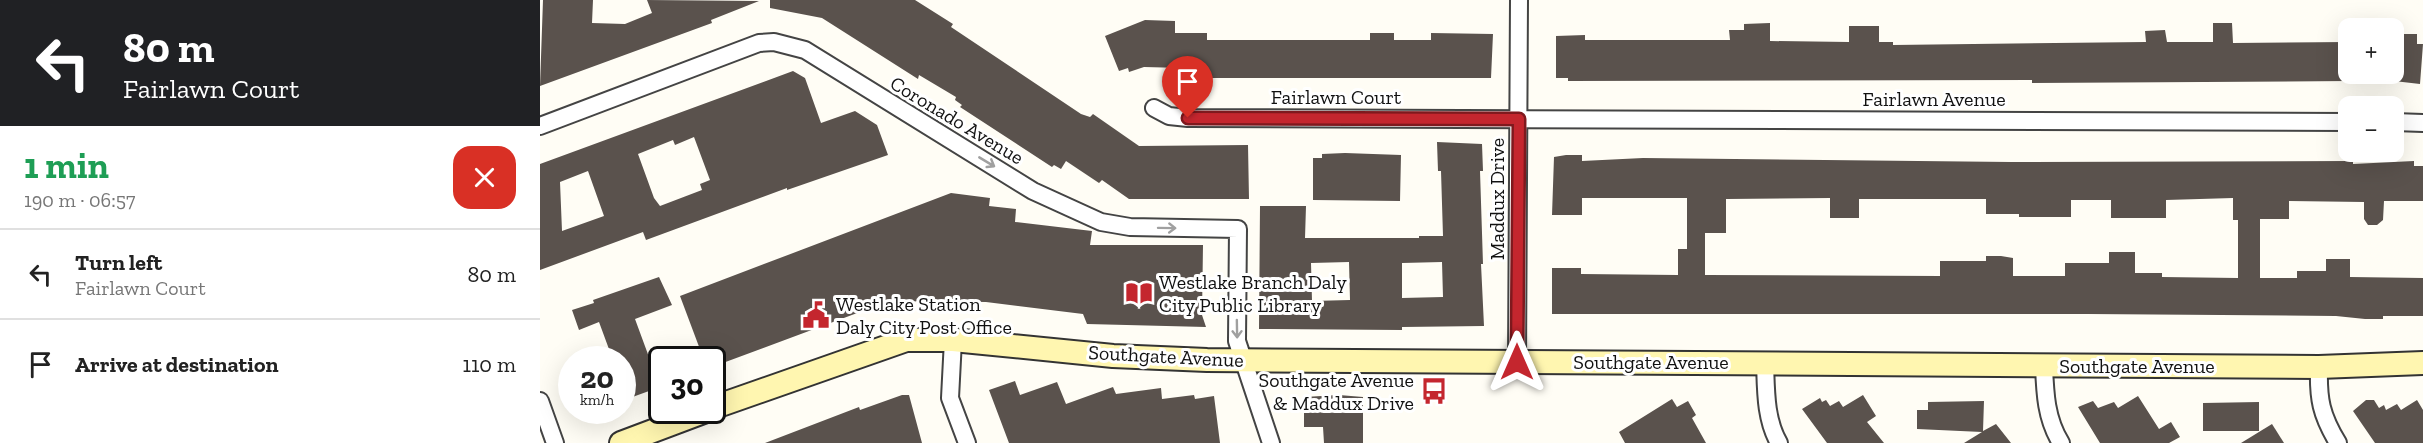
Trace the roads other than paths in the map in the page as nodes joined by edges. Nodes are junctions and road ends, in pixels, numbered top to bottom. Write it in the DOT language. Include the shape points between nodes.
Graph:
graph roads {
  1 [pos="1519,0"];
  2 [pos="1154,108"];
  3 [pos="1519,119"];
  4 [pos="2338,122"];
  5 [pos="2404,122"];
  6 [pos="2423,123"];
  7 [pos="540,126"];
  8 [pos="953,340"];
  9 [pos="1245,361"];
  10 [pos="1517,362"];
  11 [pos="1765,362"];
  12 [pos="2423,363"];
  13 [pos="2044,366"];
  14 [pos="2319,367"];
  15 [pos="540,401"];
  16 [pos="726,403"];
  17 [pos="671,424"];
  18 [pos="555,443"];
  19 [pos="621,443"];
  20 [pos="967,443"];
  21 [pos="1271,443"];
  22 [pos="1779,443"];
  23 [pos="2061,443"];
  24 [pos="2338,443"];
  1 -- 3 [label="street, Maddux Drive"];
  2 -- 3 [label="street, Fairlawn Court" via="1169,116 1188,118"];
  3 -- 4 [label="street, Fairlawn Avenue"];
  3 -- 10 [label="street, Maddux Drive"];
  5 -- 6 [label="street"];
  7 -- 9 [label="street, Coronado Avenue, one-way" via="759,43 774,42 805,50 1033,190 1101,222 1130,227 1238,229 1237,341"];
  8 -- 9 [label="street, Southgate Avenue" via="1125,357"];
  8 -- 16 [label="street, Southgate Avenue" via="906,340 886,345"];
  8 -- 20 [label="street" via="950,398"];
  9 -- 10 [label="street, Southgate Avenue"];
  9 -- 21 [label="street"];
  10 -- 11 [label="street, Southgate Avenue"];
  11 -- 13 [label="street, Southgate Avenue"];
  11 -- 22 [label="street" via="1766,403"];
  12 -- 14 [label="street, Southgate Avenue"];
  13 -- 14 [label="street, Southgate Avenue"];
  13 -- 23 [label="street" via="2047,407"];
  14 -- 24 [label="street" via="2318,398"];
  15 -- 18 [label="street"];
  17 -- 19 [label="street"];
}
